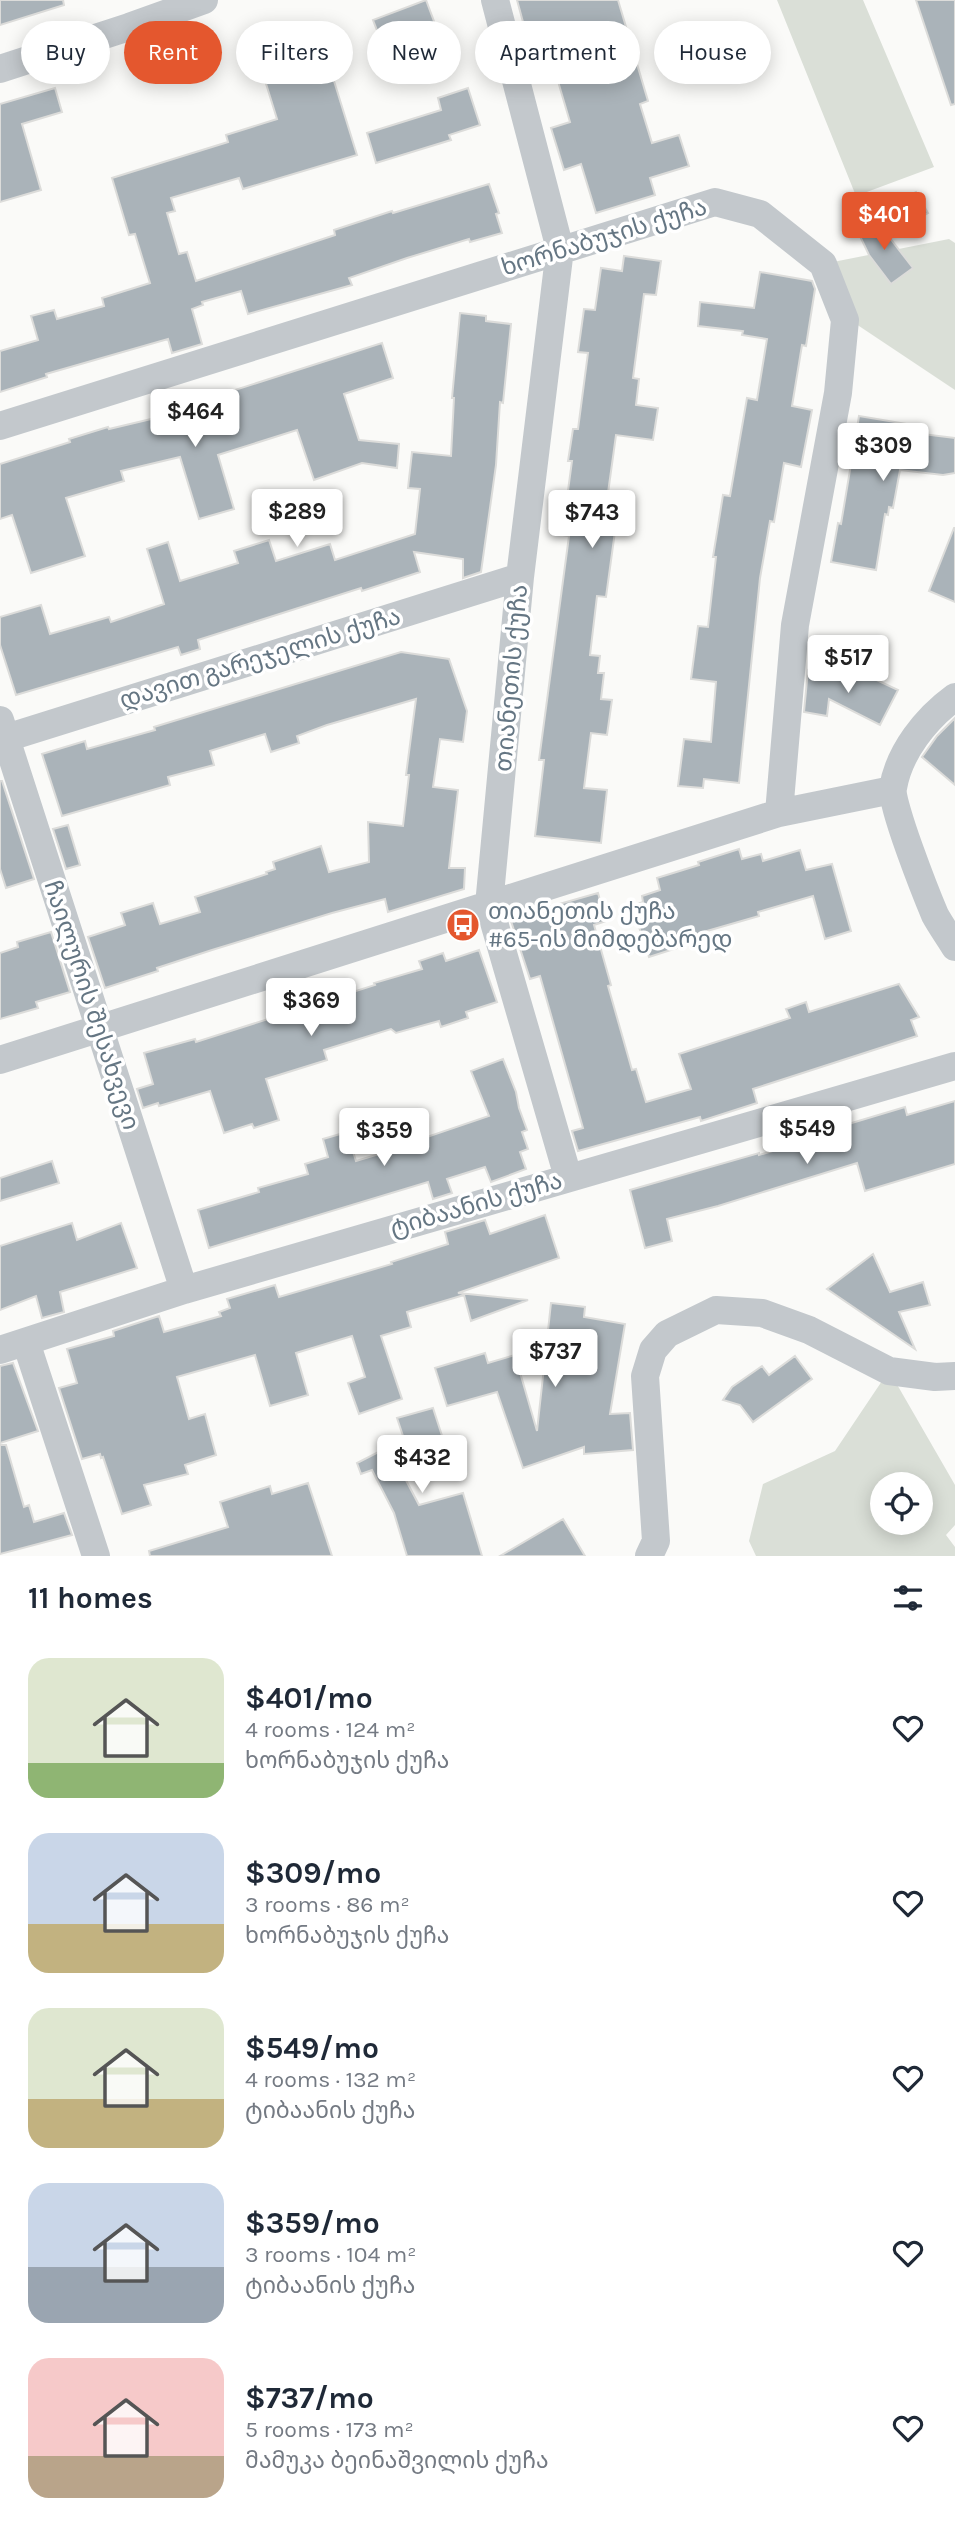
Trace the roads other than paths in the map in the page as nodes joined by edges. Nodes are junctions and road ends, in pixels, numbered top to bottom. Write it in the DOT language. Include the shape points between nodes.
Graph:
graph roads {
  1 [pos="495,0"];
  2 [pos="190,2"];
  3 [pos="0,69"];
  4 [pos="560,249"];
  5 [pos="0,426"];
  6 [pos="520,577"];
  7 [pos="955,697"];
  8 [pos="2,733"];
  9 [pos="892,790"];
  10 [pos="779,813"];
  11 [pos="489,905"];
  12 [pos="955,947"];
  13 [pos="100,1029"];
  14 [pos="0,1060"];
  15 [pos="955,1066"];
  16 [pos="568,1177"];
  17 [pos="184,1290"];
  18 [pos="13,1346"];
  19 [pos="955,1376"];
  20 [pos="96,1556"];
  21 [pos="649,1556"];
  1 -- 4 [label="street, თიანეთის ქუჩა"];
  2 -- 3 [label="street" via="130,27"];
  4 -- 5 [label="street, ხორნაბუჯის ქუჩა"];
  4 -- 6 [label="street, თიანეთის ქუჩა"];
  4 -- 10 [label="street, ხორნაბუჯის ქუჩა" via="715,202 760,214 823,264 845,320 838,393 795,625"];
  6 -- 8 [label="street, დავით გარეჯელის ქუჩა"];
  6 -- 11 [label="street, თიანეთის ქუჩა"];
  7 -- 9 [label="street" via="908,745"];
  8 -- 13 [label="street, ჩაილურის შესახვევი"];
  9 -- 10 [label="street"];
  9 -- 12 [label="street" via="936,917"];
  10 -- 11 [label="street"];
  11 -- 13 [label="street"];
  11 -- 16 [label="street, თიანეთის ქუჩა"];
  13 -- 14 [label="street"];
  13 -- 17 [label="street, ჩაილურის შესახვევი"];
  15 -- 16 [label="street, ტიბაანის ქუჩა"];
  16 -- 17 [label="street, ტიბაანის ქუჩა"];
  17 -- 18 [label="street, ტიბაანის ქუჩა"];
  18 -- 20 [label="street"];
  19 -- 21 [label="street" via="889,1371 809,1330 762,1313 716,1310 667,1334 653,1350 645,1376 656,1541"];
}
